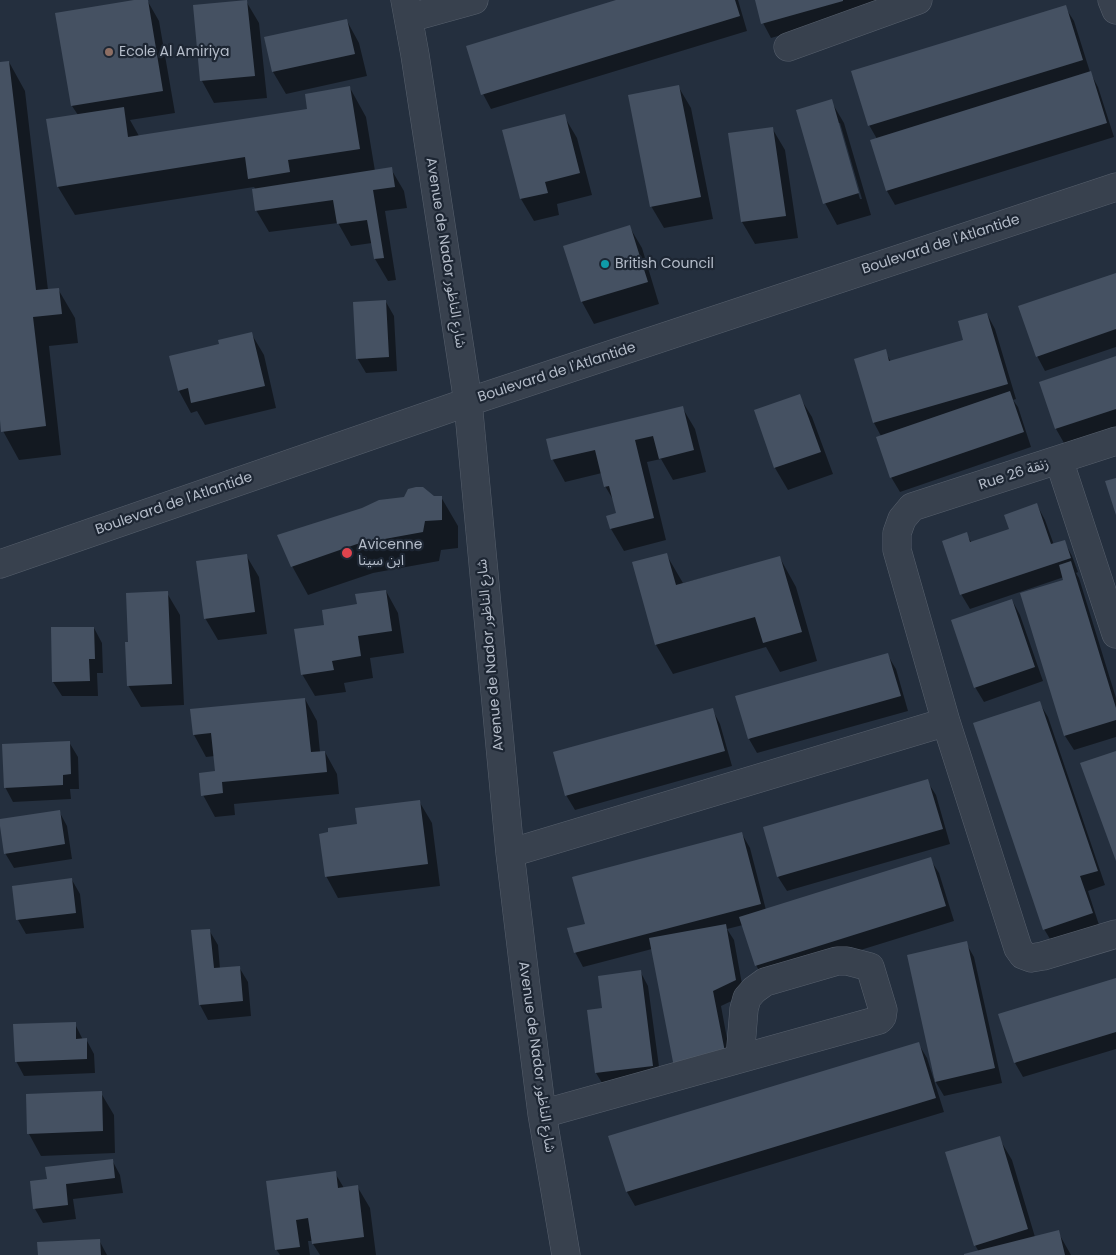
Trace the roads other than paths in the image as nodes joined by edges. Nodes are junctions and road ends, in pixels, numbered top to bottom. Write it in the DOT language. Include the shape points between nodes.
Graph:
graph roads {
  1 [pos="474,0"];
  2 [pos="918,0"];
  3 [pos="1112,0"];
  4 [pos="415,5"];
  5 [pos="1116,10"];
  6 [pos="788,47"];
  7 [pos="1116,187"];
  8 [pos="468,402"];
  9 [pos="1116,441"];
  10 [pos="1058,460"];
  11 [pos="0,564"];
  12 [pos="1116,634"];
  13 [pos="946,722"];
  14 [pos="510,853"];
  15 [pos="1116,934"];
  16 [pos="740,1058"];
  17 [pos="542,1114"];
  18 [pos="566,1255"];
  1 -- 4 [label="street"];
  2 -- 6 [label="street"];
  3 -- 5 [label="street"];
  4 -- 8 [label="street, Avenue de Nador شارع الناظور" via="415,55"];
  7 -- 8 [label="street, Boulevard de l'Atlantide"];
  8 -- 11 [label="street, Boulevard de l'Atlantide"];
  8 -- 14 [label="street, Avenue de Nador شارع الناظور"];
  9 -- 10 [label="street, Rue 26 زنقة"];
  10 -- 12 [label="street"];
  10 -- 13 [label="street, Rue 26 زنقة" via="912,507 902,519 897,533 897,550"];
  13 -- 14 [label="street"];
  13 -- 15 [label="street" via="1018,948 1023,955 1031,958 1043,956"];
  14 -- 17 [label="street, Avenue de Nador شارع الناظور"];
  16 -- 16 [label="street" via="879,1020 883,1010 870,967 837,961 765,982 747,998"];
  16 -- 17 [label="street"];
  17 -- 18 [label="street, Avenue de Nador شارع الناظور"];
}
